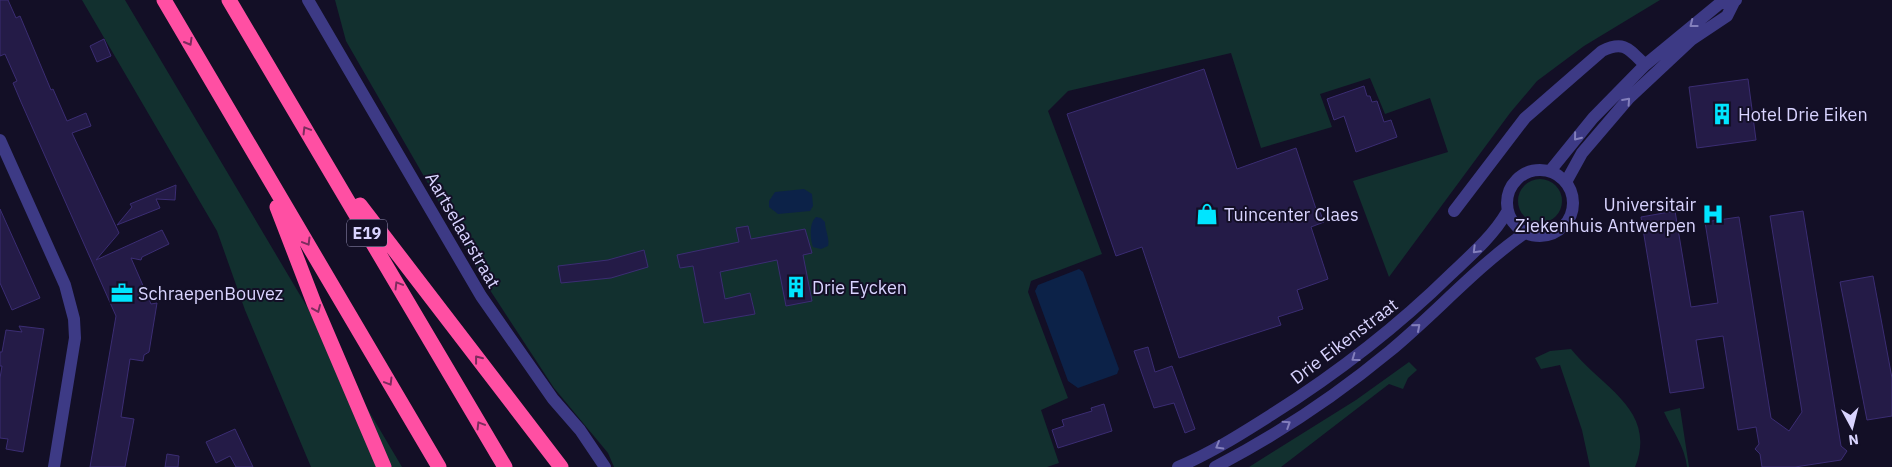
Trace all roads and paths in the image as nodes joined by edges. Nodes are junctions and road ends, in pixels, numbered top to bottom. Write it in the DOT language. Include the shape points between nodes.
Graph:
graph roads {
  1 [pos="164,0"];
  2 [pos="229,0"];
  3 [pos="308,0"];
  4 [pos="1735,0"];
  5 [pos="1645,65"];
  6 [pos="0,140"];
  7 [pos="320,153"];
  8 [pos="262,166"];
  9 [pos="1550,171"];
  10 [pos="1566,182"];
  11 [pos="1454,211"];
  12 [pos="1507,212"];
  13 [pos="1525,233"];
  14 [pos="1251,428"];
  15 [pos="1266,437"];
  16 [pos="54,467"];
  17 [pos="384,467"];
  18 [pos="440,467"];
  19 [pos="505,467"];
  20 [pos="561,467"];
  21 [pos="605,467"];
  22 [pos="1178,467"];
  23 [pos="1215,467"];
  1 -- 8 [label="highway, one-way"];
  7 -- 2 [label="highway, E19, one-way"];
  3 -- 21 [label="street, Aartselaarstraat" via="481,296"];
  4 -- 5 [label="street, one-way" via="1719,4"];
  10 -- 4 [label="street, one-way" via="1582,154 1629,98 1691,40 1727,16"];
  5 -- 9 [label="street, one-way" via="1593,118"];
  5 -- 11 [label="street" via="1624,46 1617,45 1602,51 1525,118"];
  6 -- 16 [label="street" via="65,285 74,319 75,338"];
  19 -- 7 [label="highway, E19, one-way"];
  20 -- 7 [label="highway, one-way"];
  8 -- 17 [label="highway, one-way" via="314,303"];
  8 -- 18 [label="highway, one-way"];
  9 -- 10 [label="street"];
  9 -- 12 [label="street" via="1538,169 1522,174 1507,199"];
  10 -- 13 [label="street" via="1574,205 1570,220 1554,233 1542,236"];
  12 -- 13 [label="street" via="1517,228"];
  12 -- 14 [label="street, Drie Eikenstraat, one-way" via="1488,238 1402,321 1306,393"];
  15 -- 13 [label="street, Drie Eikenstraat, one-way" via="1390,351 1500,251"];
  14 -- 15 [label="street"];
  14 -- 22 [label="street, Drie Eikenstraat, one-way"];
  15 -- 23 [label="street, Drie Eikenstraat"];
}
